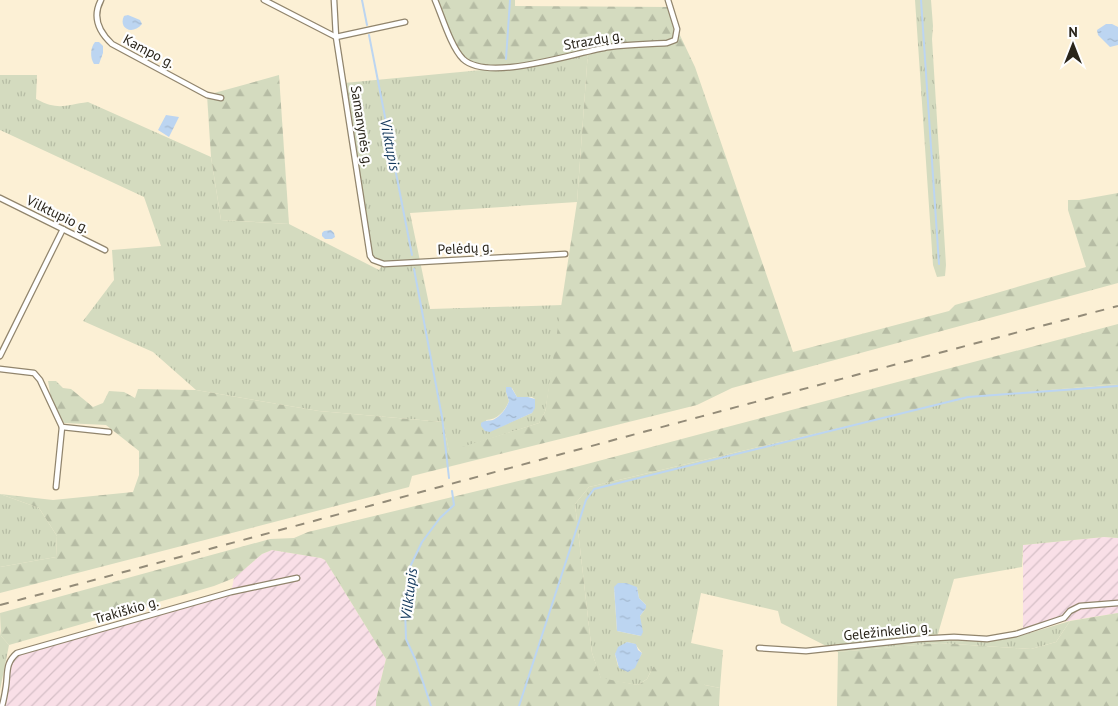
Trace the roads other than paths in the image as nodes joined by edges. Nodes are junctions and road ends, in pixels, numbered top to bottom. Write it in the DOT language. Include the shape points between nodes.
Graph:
graph roads {
  1 [pos="101,0"];
  2 [pos="264,0"];
  3 [pos="334,0"];
  4 [pos="435,0"];
  5 [pos="668,0"];
  6 [pos="405,22"];
  7 [pos="336,37"];
  8 [pos="221,98"];
  9 [pos="0,198"];
  10 [pos="63,229"];
  11 [pos="106,250"];
  12 [pos="565,254"];
  13 [pos="370,256"];
  14 [pos="0,356"];
  15 [pos="0,369"];
  16 [pos="62,427"];
  17 [pos="109,432"];
  18 [pos="56,487"];
  19 [pos="297,578"];
  20 [pos="1118,603"];
  21 [pos="759,648"];
  22 [pos="2,706"];
  1 -- 8 [label="street, Kampo g." via="97,21 101,34 112,44 207,95"];
  2 -- 7 [label="street"];
  3 -- 7 [label="street, Samanynės g."];
  4 -- 5 [label="street, Strazdų g." via="463,58 474,66 492,69 516,67 610,46 675,40 677,29"];
  6 -- 7 [label="street"];
  7 -- 13 [label="street, Samanynės g."];
  9 -- 10 [label="street, Vilktupio g."];
  10 -- 11 [label="street, Vilktupio g."];
  10 -- 14 [label="street"];
  12 -- 13 [label="street, Pelėdų g." via="384,264"];
  15 -- 16 [label="street" via="34,373"];
  16 -- 17 [label="street"];
  16 -- 18 [label="street"];
  19 -- 22 [label="street, Trakiškio g." via="232,592 17,653 8,666"];
  20 -- 21 [label="street, Geležinkelio g." via="1080,606 1064,618 1016,634 987,639 927,638 806,650"];
}
